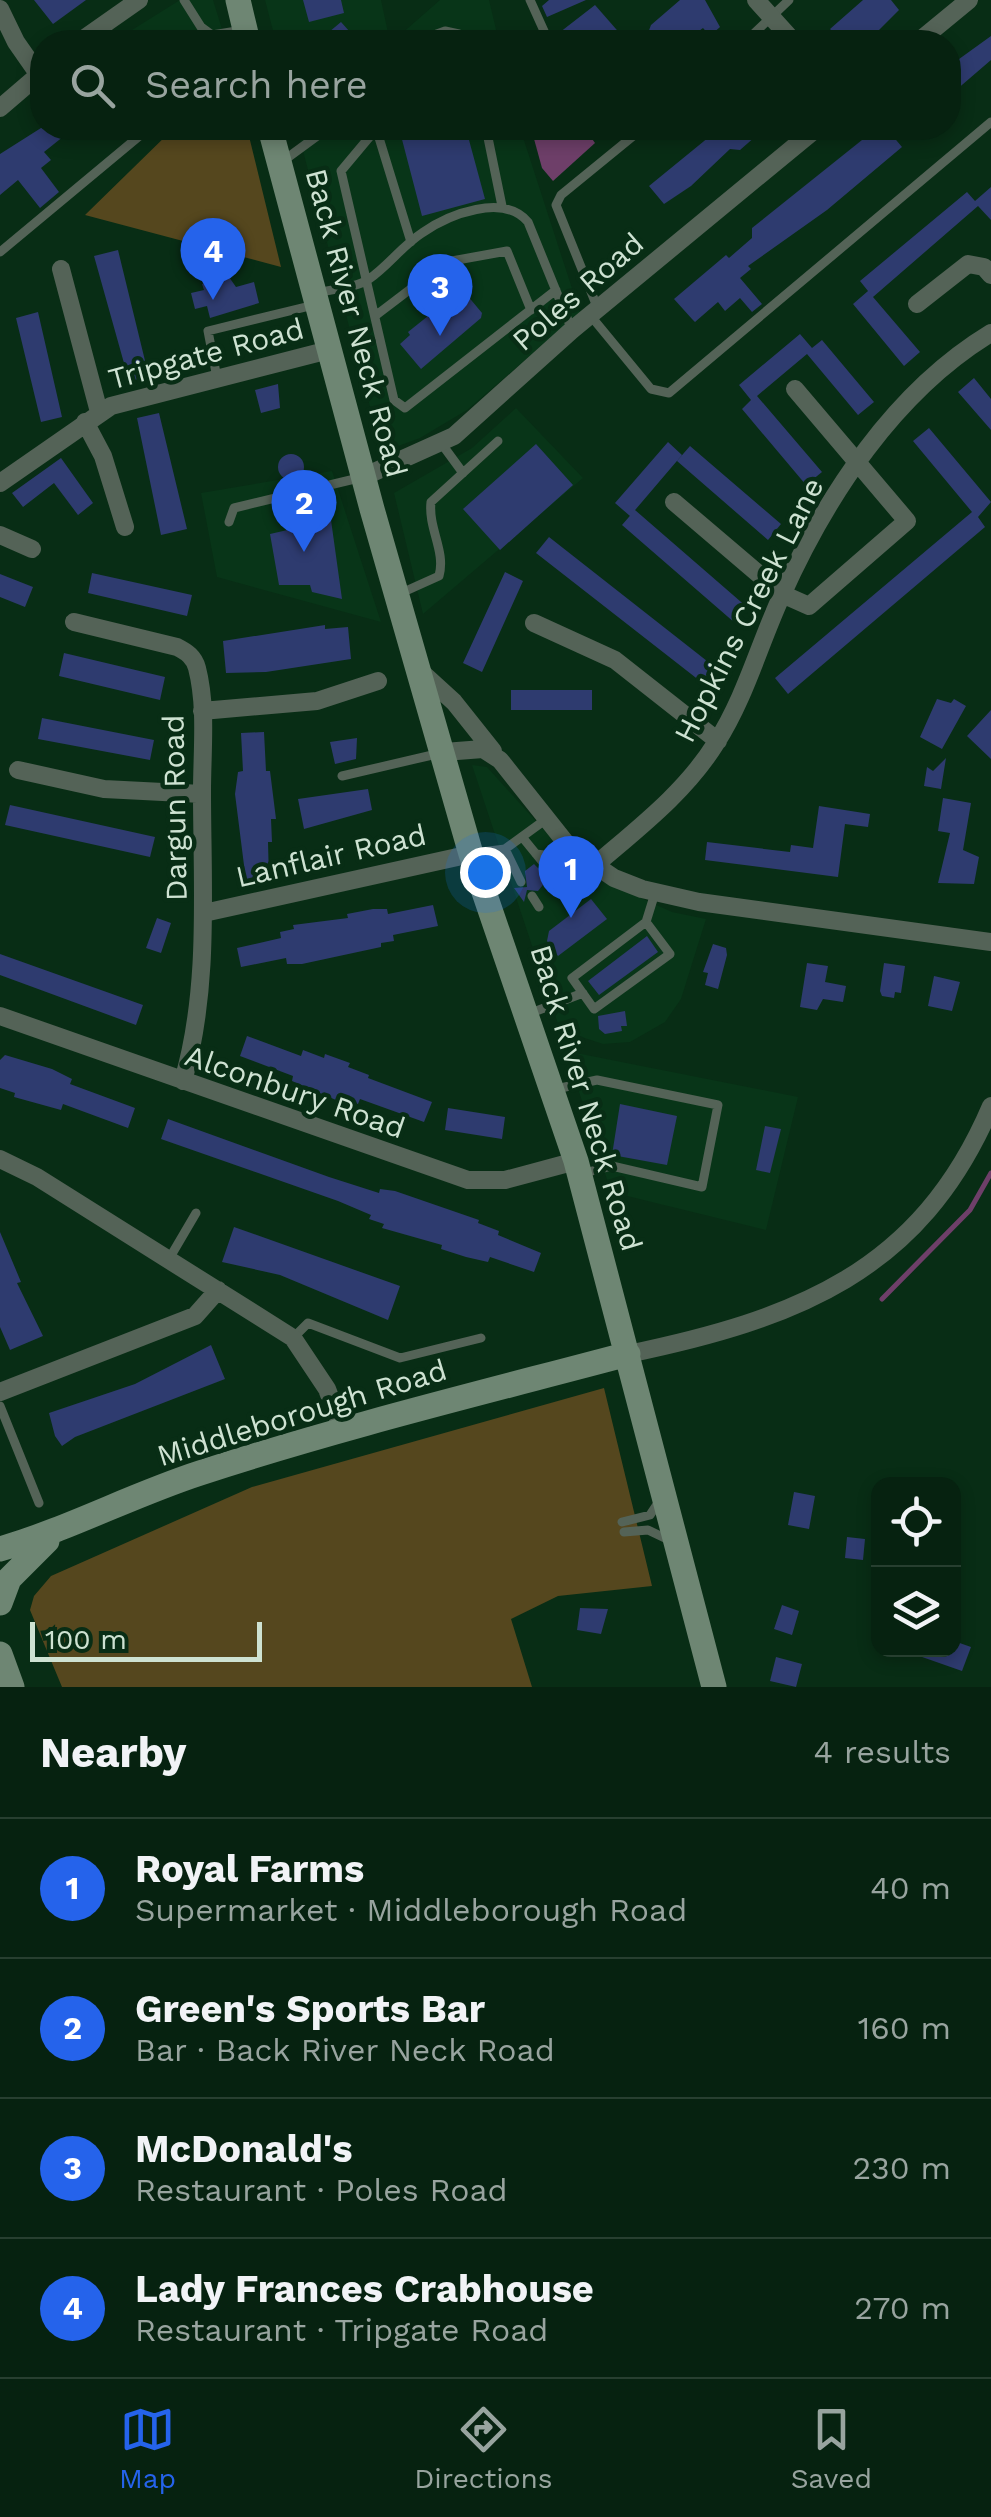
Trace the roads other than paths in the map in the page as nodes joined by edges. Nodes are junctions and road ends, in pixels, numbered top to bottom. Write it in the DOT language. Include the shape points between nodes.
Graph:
graph roads {
  1 [pos="140,0"];
  2 [pos="184,0"];
  3 [pos="238,0"];
  4 [pos="530,0"];
  5 [pos="756,0"];
  6 [pos="789,0"];
  7 [pos="969,0"];
  8 [pos="0,8"];
  9 [pos="773,19"];
  10 [pos="103,24"];
  11 [pos="95,30"];
  12 [pos="107,30"];
  13 [pos="205,30"];
  14 [pos="245,30"];
  15 [pos="544,30"];
  16 [pos="760,30"];
  17 [pos="783,30"];
  18 [pos="933,30"];
  19 [pos="30,59"];
  20 [pos="30,82"];
  21 [pos="0,108"];
  22 [pos="991,122"];
  23 [pos="135,140"];
  24 [pos="273,140"];
  25 [pos="315,140"];
  26 [pos="366,140"];
  27 [pos="380,140"];
  28 [pos="488,140"];
  29 [pos="628,140"];
  30 [pos="802,140"];
  31 [pos="279,163"];
  32 [pos="502,206"];
  33 [pos="410,242"];
  34 [pos="0,252"];
  35 [pos="61,269"];
  36 [pos="991,275"];
  37 [pos="368,280"];
  38 [pos="556,290"];
  39 [pos="315,299"];
  40 [pos="917,304"];
  41 [pos="531,310"];
  42 [pos="594,312"];
  43 [pos="375,316"];
  44 [pos="572,330"];
  45 [pos="988,339"];
  46 [pos="329,350"];
  47 [pos="217,378"];
  48 [pos="795,389"];
  49 [pos="92,417"];
  50 [pos="498,441"];
  51 [pos="441,442"];
  52 [pos="858,464"];
  53 [pos="463,473"];
  54 [pos="363,477"];
  55 [pos="0,482"];
  56 [pos="674,502"];
  57 [pos="230,522"];
  58 [pos="125,527"];
  59 [pos="0,535"];
  60 [pos="32,548"];
  61 [pos="782,594"];
  62 [pos="396,595"];
  63 [pos="74,622"];
  64 [pos="534,623"];
  65 [pos="418,669"];
  66 [pos="378,681"];
  67 [pos="202,711"];
  68 [pos="718,741"];
  69 [pos="444,752"];
  70 [pos="500,760"];
  71 [pos="18,770"];
  72 [pos="342,776"];
  73 [pos="202,794"];
  74 [pos="546,820"];
  75 [pos="524,838"];
  76 [pos="505,849"];
  77 [pos="470,854"];
  78 [pos="536,854"];
  79 [pos="544,865"];
  80 [pos="594,867"];
  81 [pos="555,879"];
  82 [pos="574,881"];
  83 [pos="521,882"];
  84 [pos="562,889"];
  85 [pos="656,892"];
  86 [pos="532,896"];
  87 [pos="539,907"];
  88 [pos="204,913"];
  89 [pos="646,922"];
  90 [pos="991,942"];
  91 [pos="583,993"];
  92 [pos="528,1014"];
  93 [pos="0,1016"];
  94 [pos="182,1082"];
  95 [pos="553,1090"];
  96 [pos="991,1106"];
  97 [pos="0,1159"];
  98 [pos="578,1167"];
  99 [pos="196,1213"];
  100 [pos="169,1259"];
  101 [pos="218,1290"];
  102 [pos="292,1338"];
  103 [pos="481,1338"];
  104 [pos="628,1354"];
  105 [pos="0,1392"];
  106 [pos="0,1406"];
  107 [pos="342,1429"];
  108 [pos="663,1493"];
  109 [pos="39,1503"];
  110 [pos="58,1533"];
  111 [pos="0,1535"];
  112 [pos="678,1544"];
  113 [pos="0,1550"];
  114 [pos="0,1603"];
  115 [pos="0,1654"];
  116 [pos="12,1687"];
  117 [pos="714,1687"];
  1 -- 10 [label="street"];
  2 -- 13 [label="lane"];
  3 -- 14 [label="street"];
  4 -- 15 [label="lane"];
  5 -- 9 [label="street"];
  6 -- 9 [label="lane"];
  7 -- 18 [label="street"];
  8 -- 19 [label="street"];
  9 -- 16 [label="lane"];
  9 -- 17 [label="street"];
  10 -- 11 [label="street"];
  10 -- 12 [label="lane"];
  20 -- 21 [label="street"];
  22 -- 42 [label="lane" via="668,393 651,390"];
  23 -- 34 [label="lane"];
  24 -- 31 [label="street, Back River Neck Road"];
  25 -- 31 [label="lane"];
  26 -- 37 [label="lane" via="341,171"];
  27 -- 33 [label="lane"];
  28 -- 32 [label="lane"];
  29 -- 42 [label="lane" via="556,205"];
  30 -- 42 [label="street, Poles Road"];
  31 -- 39 [label="street, Back River Neck Road"];
  32 -- 33 [label="lane" via="442,222"];
  32 -- 38 [label="lane" via="528,222"];
  33 -- 37 [label="lane"];
  35 -- 49 [label="street"];
  36 -- 40 [label="street" via="968,264"];
  37 -- 39 [label="lane"];
  37 -- 43 [label="lane"];
  38 -- 41 [label="lane"];
  38 -- 44 [label="lane"];
  39 -- 46 [label="street, Back River Neck Road"];
  39 -- 47 [label="lane" via="208,331"];
  41 -- 43 [label="lane" via="507,251 446,262"];
  41 -- 43 [label="lane" via="405,408 394,400"];
  42 -- 44 [label="street, Poles Road"];
  44 -- 51 [label="street, Poles Road"];
  45 -- 52 [label="street, Hopkins Creek Lane" via="904,406"];
  46 -- 47 [label="street, Tripgate Road"];
  46 -- 54 [label="street, Back River Neck Road"];
  47 -- 49 [label="street, Tripgate Road"];
  48 -- 52 [label="street"];
  49 -- 55 [label="street, Tripgate Road"];
  49 -- 58 [label="street"];
  50 -- 53 [label="lane"];
  51 -- 53 [label="lane"];
  51 -- 54 [label="street, Poles Road"];
  52 -- 61 [label="street, Hopkins Creek Lane"];
  52 -- 61 [label="street" via="907,521 809,606"];
  53 -- 62 [label="lane" via="431,502 429,519 443,562 439,576"];
  54 -- 57 [label="lane" via="234,508"];
  54 -- 62 [label="street, Back River Neck Road"];
  56 -- 61 [label="street"];
  59 -- 60 [label="street"];
  61 -- 68 [label="street, Hopkins Creek Lane"];
  62 -- 65 [label="street, Back River Neck Road"];
  63 -- 67 [label="street, Dargun Road" via="190,654"];
  64 -- 68 [label="street" via="615,660"];
  65 -- 69 [label="street, Back River Neck Road"];
  65 -- 70 [label="street"];
  66 -- 67 [label="street" via="317,701"];
  67 -- 73 [label="street, Dargun Road"];
  68 -- 80 [label="street, Hopkins Creek Lane" via="675,795"];
  69 -- 70 [label="street" via="482,749"];
  69 -- 72 [label="lane"];
  69 -- 77 [label="street, Back River Neck Road"];
  70 -- 74 [label="street"];
  71 -- 73 [label="street" via="132,792"];
  73 -- 88 [label="street, Dargun Road"];
  74 -- 75 [label="lane"];
  74 -- 80 [label="street"];
  75 -- 76 [label="lane"];
  75 -- 78 [label="lane"];
  76 -- 77 [label="lane"];
  76 -- 83 [label="lane"];
  77 -- 88 [label="street, Lanflair Road"];
  77 -- 92 [label="street, Back River Neck Road"];
  78 -- 79 [label="lane"];
  78 -- 82 [label="lane" via="551,856"];
  80 -- 85 [label="street"];
  81 -- 84 [label="lane"];
  85 -- 89 [label="lane"];
  85 -- 90 [label="street"];
  86 -- 87 [label="lane"];
  88 -- 94 [label="street, Dargun Road"];
  89 -- 91 [label="lane" via="572,978"];
  89 -- 91 [label="lane" via="670,954 594,1009"];
  91 -- 92 [label="lane"];
  92 -- 95 [label="street, Back River Neck Road"];
  93 -- 94 [label="street, Alconbury Road"];
  94 -- 98 [label="street, Alconbury Road" via="468,1180"];
  95 -- 98 [label="street, Back River Neck Road"];
  95 -- 98 [label="lane" via="597,1080 718,1105 702,1187 612,1166"];
  96 -- 104 [label="street" via="940,1198 913,1231 860,1274 770,1316"];
  97 -- 100 [label="street"];
  98 -- 104 [label="street, Back River Neck Road"];
  99 -- 100 [label="lane"];
  100 -- 101 [label="street"];
  101 -- 102 [label="street"];
  101 -- 105 [label="street" via="196,1316"];
  102 -- 103 [label="lane" via="308,1323 400,1358"];
  102 -- 107 [label="street" via="327,1388"];
  104 -- 107 [label="street, Middleborough Road"];
  104 -- 108 [label="street, Back River Neck Road"];
  106 -- 109 [label="lane"];
  107 -- 110 [label="street, Middleborough Road" via="195,1474"];
  108 -- 112 [label="street, Back River Neck Road"];
  108 -- 112 [label="lane" via="650,1515 623,1527"];
  110 -- 111 [label="street"];
  110 -- 113 [label="street, Middleborough Road"];
  110 -- 114 [label="street" via="9,1579"];
  112 -- 117 [label="street, Back River Neck Road"];
  115 -- 116 [label="street"];
}
